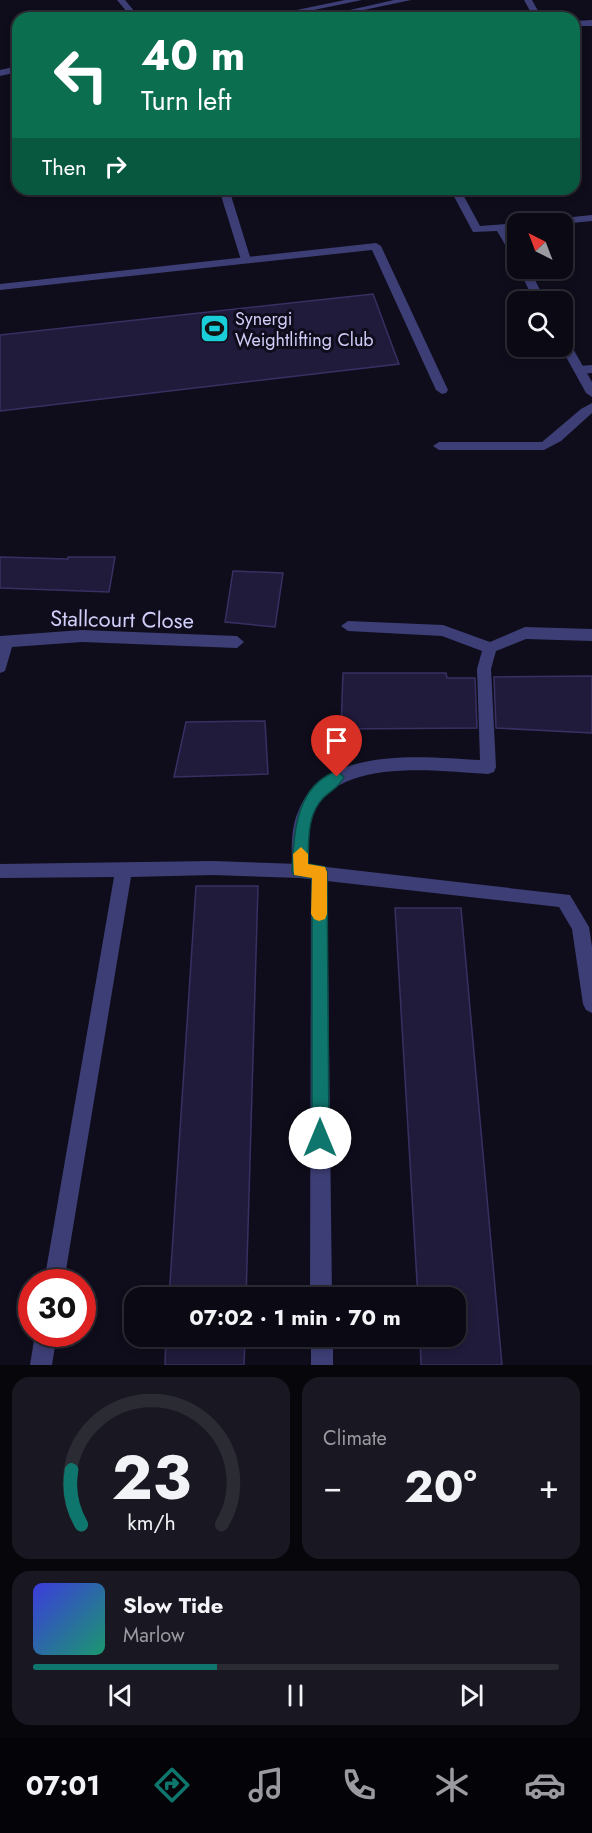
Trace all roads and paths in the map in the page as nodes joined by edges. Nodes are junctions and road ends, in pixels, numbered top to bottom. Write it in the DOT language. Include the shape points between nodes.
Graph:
graph roads {
  1 [pos="122,0"];
  2 [pos="358,0"];
  3 [pos="407,0"];
  4 [pos="131,12"];
  5 [pos="294,12"];
  6 [pos="344,12"];
  7 [pos="226,195"];
  8 [pos="458,195"];
  9 [pos="592,218"];
  10 [pos="573,220"];
  11 [pos="507,226"];
  12 [pos="500,227"];
  13 [pos="507,239"];
  14 [pos="246,260"];
  15 [pos="0,287"];
  16 [pos="573,354"];
  17 [pos="586,370"];
  18 [pos="442,390"];
  19 [pos="592,393"];
  20 [pos="592,407"];
  21 [pos="439,446"];
  22 [pos="348,626"];
  23 [pos="592,634"];
  24 [pos="3,642"];
  25 [pos="237,642"];
  26 [pos="490,648"];
  27 [pos="0,667"];
  28 [pos="123,871"];
  29 [pos="300,871"];
  30 [pos="0,872"];
  31 [pos="319,872"];
  32 [pos="592,1004"];
  33 [pos="56,1269"];
  34 [pos="321,1287"];
  35 [pos="44,1347"];
  36 [pos="322,1347"];
  37 [pos="41,1365"];
  38 [pos="322,1365"];
  1 -- 4 [label="street"];
  2 -- 5 [label="street"];
  3 -- 6 [label="street"];
  7 -- 14 [label="street"];
  8 -- 12 [label="street" via="477,230"];
  9 -- 10 [label="street"];
  11 -- 12 [label="street"];
  12 -- 13 [label="street"];
  14 -- 15 [label="street"];
  14 -- 18 [label="street" via="376,246"];
  16 -- 17 [label="street"];
  17 -- 19 [label="street"];
  20 -- 21 [label="street" via="576,416 556,440 544,446"];
  22 -- 26 [label="street" via="443,631"];
  23 -- 26 [label="street" via="525,633"];
  24 -- 25 [label="street, Stallcourt Close" via="82,636"];
  24 -- 27 [label="street, Stallcourt Close"];
  26 -- 29 [label="street" via="484,669 488,768 390,766 358,769 337,777 317,794 306,811"];
  28 -- 29 [label="street"];
  28 -- 30 [label="street"];
  28 -- 33 [label="street"];
  29 -- 31 [label="street"];
  31 -- 32 [label="street" via="564,900 580,927"];
  31 -- 34 [label="street"];
  35 -- 37 [label="street"];
  36 -- 38 [label="street"];
}
